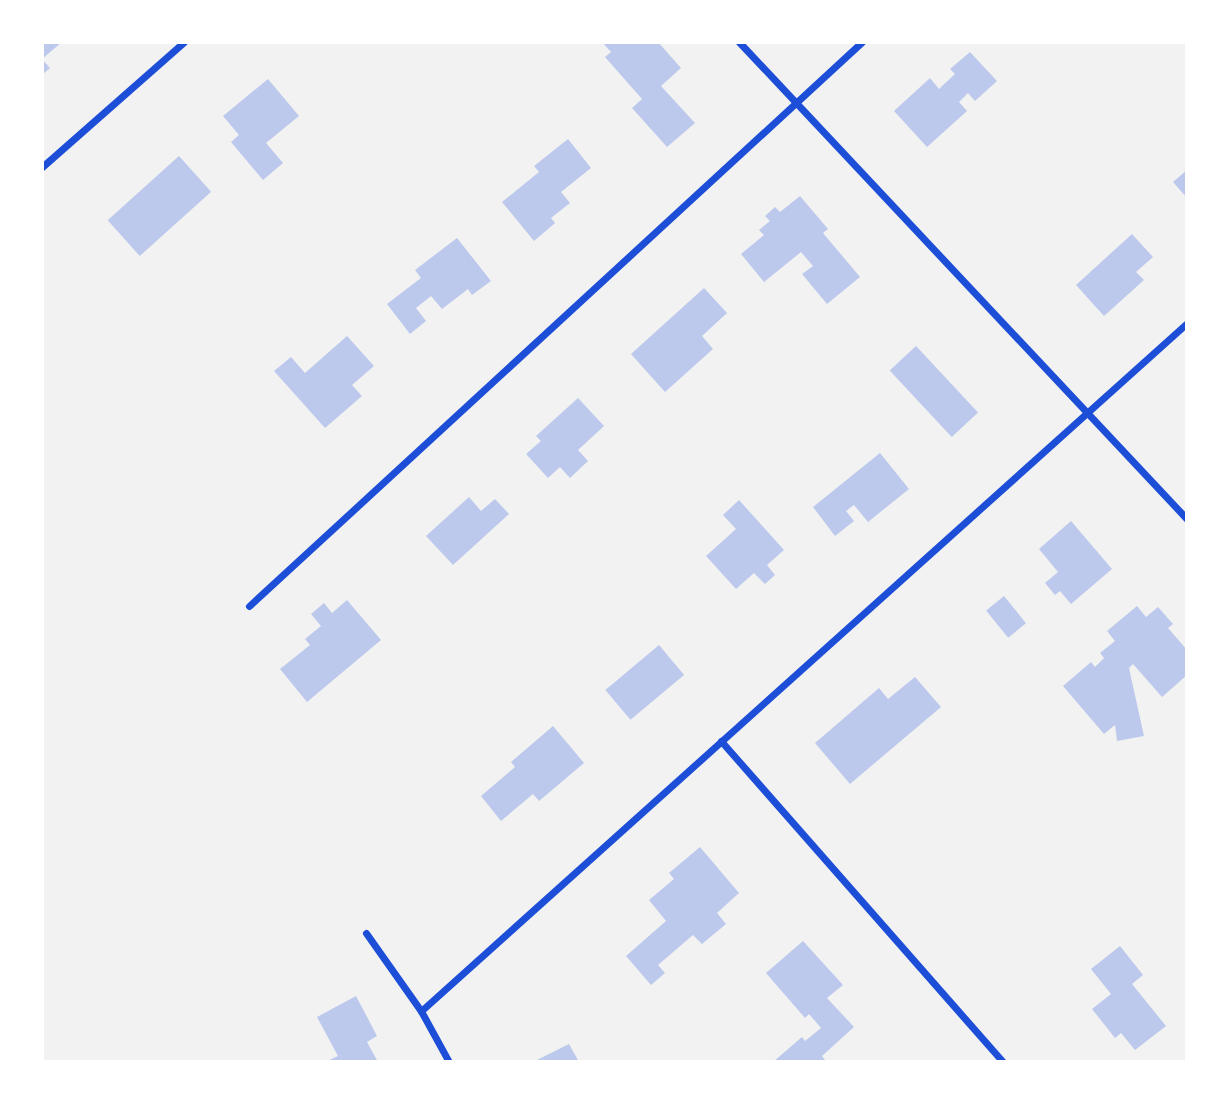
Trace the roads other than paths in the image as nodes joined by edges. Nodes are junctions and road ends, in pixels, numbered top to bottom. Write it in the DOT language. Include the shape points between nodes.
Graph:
graph roads {
  1 [pos="184,42"];
  2 [pos="739,42"];
  3 [pos="862,42"];
  4 [pos="793,102"];
  5 [pos="42,167"];
  6 [pos="1187,323"];
  7 [pos="1089,411"];
  8 [pos="1187,519"];
  9 [pos="249,606"];
  10 [pos="721,741"];
  11 [pos="366,933"];
  12 [pos="421,1011"];
  13 [pos="449,1062"];
  14 [pos="1003,1062"];
  1 -- 5 [label="street"];
  2 -- 4 [label="street"];
  3 -- 4 [label="street"];
  4 -- 7 [label="street"];
  4 -- 9 [label="street"];
  6 -- 7 [label="street"];
  7 -- 8 [label="street"];
  7 -- 10 [label="street"];
  10 -- 12 [label="street"];
  10 -- 14 [label="street"];
  11 -- 12 [label="street"];
  12 -- 13 [label="street"];
}
